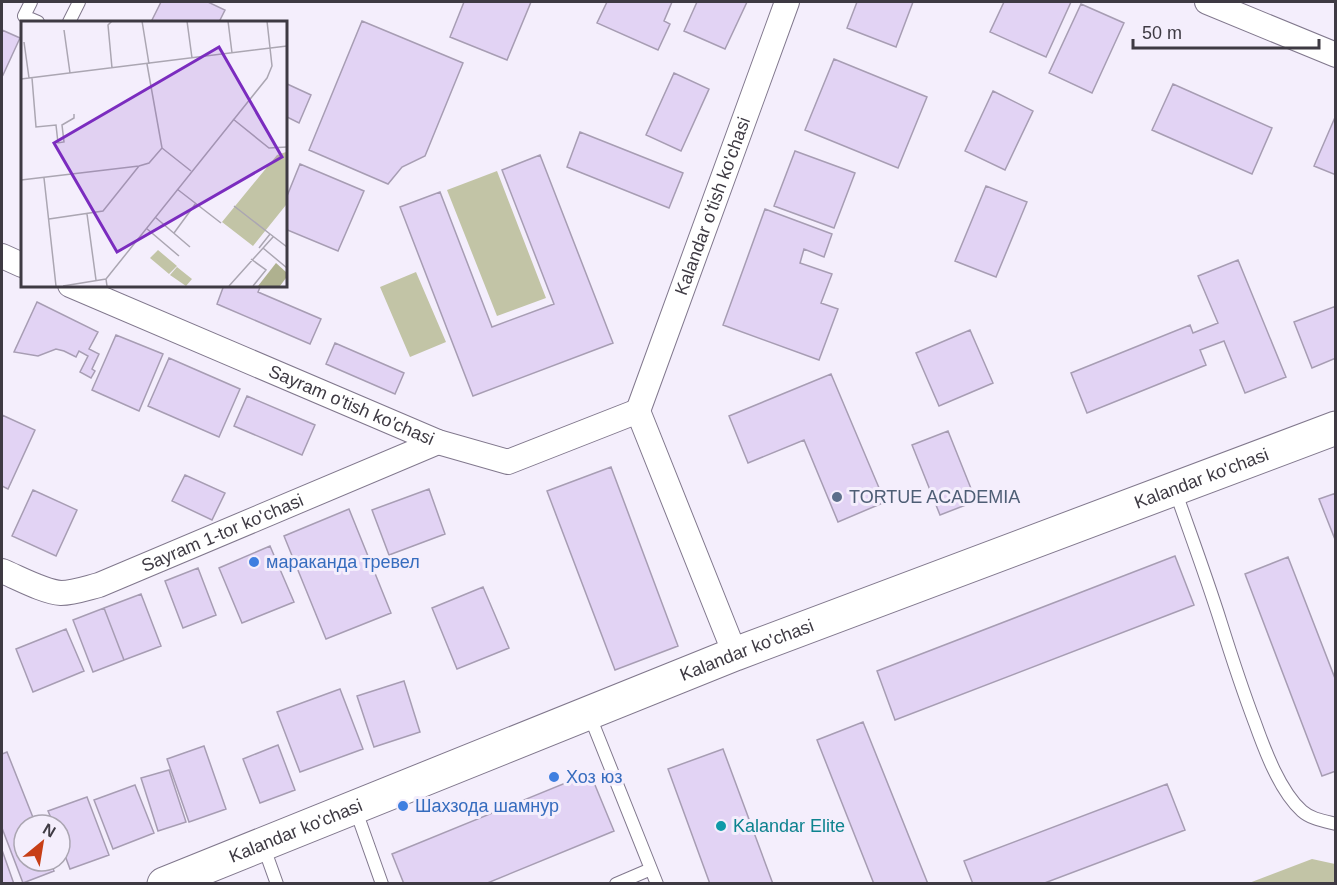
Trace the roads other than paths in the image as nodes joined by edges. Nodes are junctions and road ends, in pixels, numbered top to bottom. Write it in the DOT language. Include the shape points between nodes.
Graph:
graph roads {
  1 [pos="31,2"];
  2 [pos="79,2"];
  3 [pos="787,2"];
  4 [pos="1207,2"];
  5 [pos="36,21"];
  6 [pos="70,21"];
  7 [pos="1335,55"];
  8 [pos="2,256"];
  9 [pos="21,265"];
  10 [pos="72,286"];
  11 [pos="638,411"];
  12 [pos="1335,428"];
  13 [pos="438,442"];
  14 [pos="1175,489"];
  15 [pos="2,571"];
  16 [pos="735,654"];
  17 [pos="588,713"];
  18 [pos="355,807"];
  19 [pos="1335,824"];
  20 [pos="262,844"];
  21 [pos="651,869"];
  22 [pos="164,884"];
  23 [pos="277,884"];
  24 [pos="382,884"];
  25 [pos="616,884"];
  26 [pos="657,884"];
  1 -- 5 [label="lane" via="24,16"];
  2 -- 6 [label="lane"];
  3 -- 11 [label="street, Kalandar o'tish ko'chasi"];
  4 -- 7 [label="street"];
  8 -- 9 [label="street"];
  10 -- 13 [label="street, Sayram o'tish ko'chasi"];
  11 -- 13 [label="street, Sayram o'tish ko'chasi" via="508,462"];
  11 -- 16 [label="street"];
  12 -- 14 [label="street, Kalandar ko'chasi"];
  13 -- 15 [label="street, Sayram 1-tor ko'chasi" via="92,587 60,593"];
  14 -- 16 [label="street, Kalandar ko'chasi"];
  14 -- 19 [label="lane" via="1236,672 1277,777 1302,811"];
  16 -- 17 [label="street, Kalandar ko'chasi"];
  17 -- 18 [label="street, Kalandar ko'chasi"];
  17 -- 21 [label="lane"];
  18 -- 20 [label="street, Kalandar ko'chasi"];
  18 -- 24 [label="lane"];
  20 -- 22 [label="street, Kalandar ko'chasi"];
  20 -- 23 [label="lane"];
  21 -- 25 [label="lane"];
  21 -- 26 [label="lane"];
}
